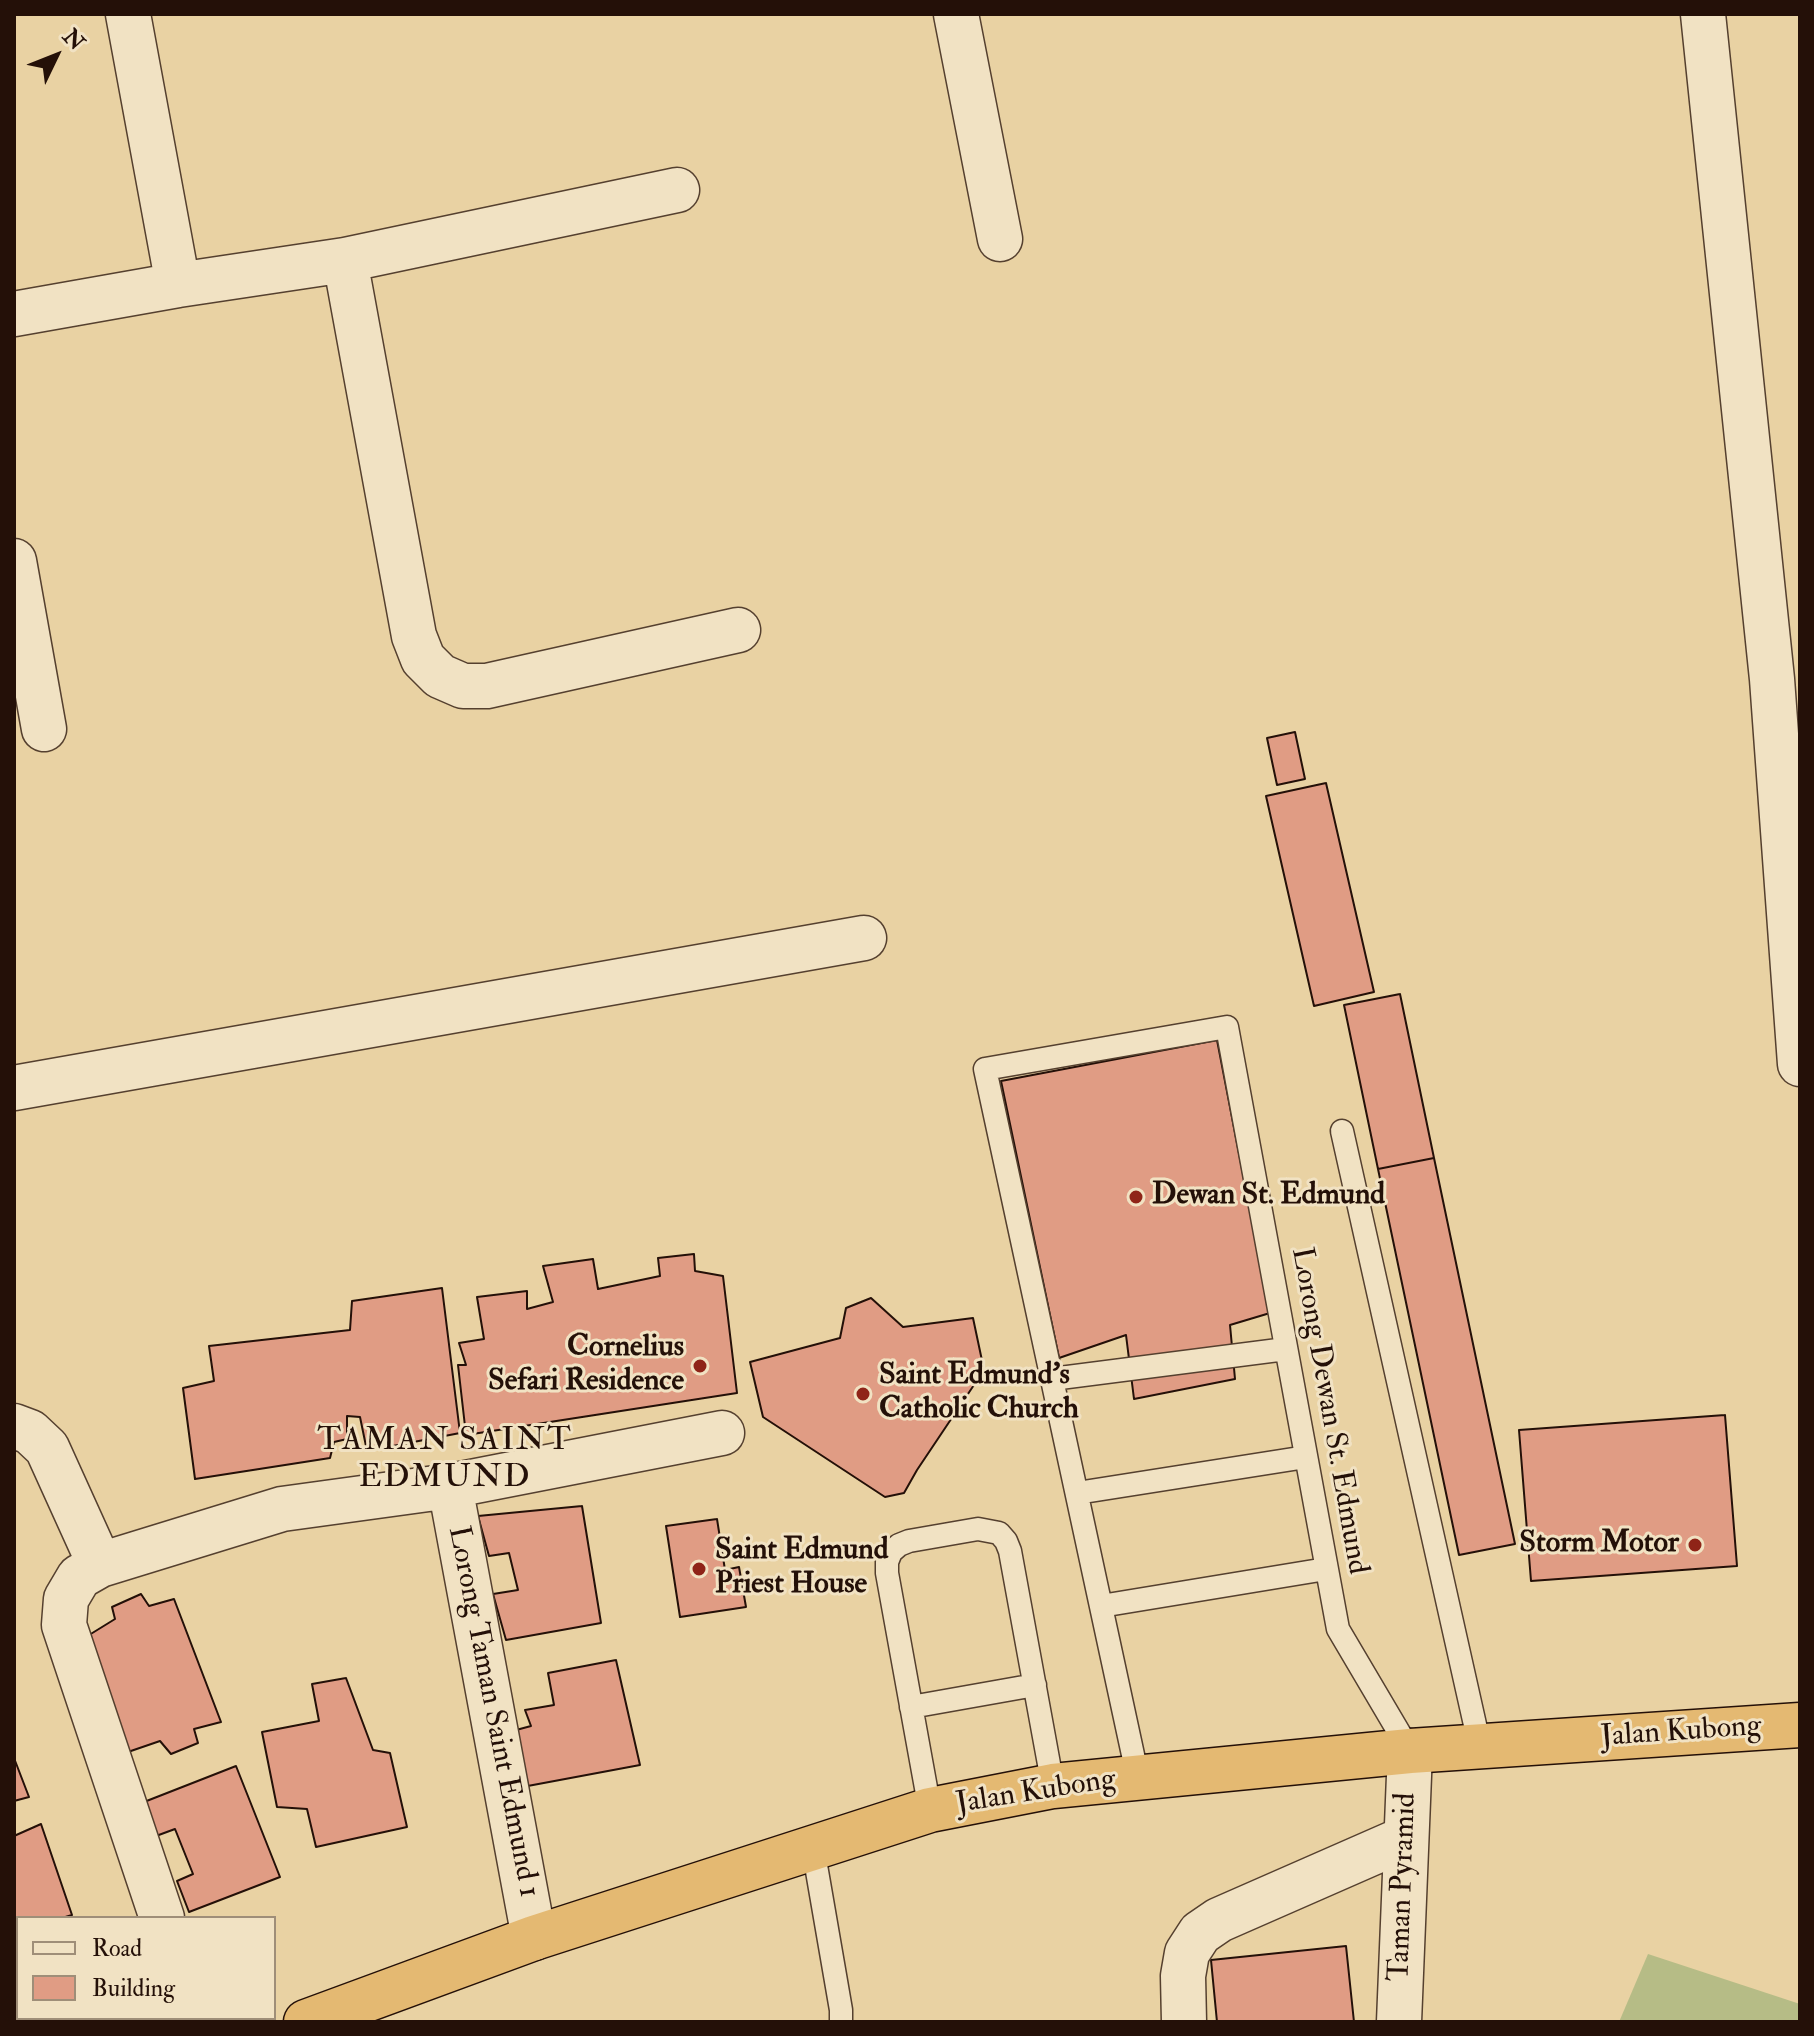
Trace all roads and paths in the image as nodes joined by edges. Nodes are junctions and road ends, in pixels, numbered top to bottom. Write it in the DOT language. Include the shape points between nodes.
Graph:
graph roads {
  1 [pos="128,14"];
  2 [pos="956,14"];
  3 [pos="1703,14"];
  4 [pos="677,190"];
  5 [pos="1000,239"];
  6 [pos="345,260"];
  7 [pos="178,285"];
  8 [pos="14,314"];
  9 [pos="14,561"];
  10 [pos="738,630"];
  11 [pos="1786,678"];
  12 [pos="44,729"];
  13 [pos="864,938"];
  14 [pos="1800,1064"];
  15 [pos="14,1088"];
  16 [pos="1342,1131"];
  17 [pos="1286,1349"];
  18 [pos="1052,1379"];
  19 [pos="14,1426"];
  20 [pos="722,1433"];
  21 [pos="1306,1457"];
  22 [pos="450,1486"];
  23 [pos="1077,1493"];
  24 [pos="100,1565"];
  25 [pos="1326,1569"];
  26 [pos="1101,1606"];
  27 [pos="1035,1685"];
  28 [pos="911,1707"];
  29 [pos="1800,1725"];
  30 [pos="1480,1747"];
  31 [pos="1410,1751"];
  32 [pos="1138,1778"];
  33 [pos="1053,1786"];
  34 [pos="930,1810"];
  35 [pos="1406,1838"];
  36 [pos="813,1848"];
  37 [pos="161,1916"];
  38 [pos="534,1938"];
  39 [pos="306,2022"];
  40 [pos="841,2022"];
  41 [pos="1184,2022"];
  42 [pos="1399,2022"];
  1 -- 7 [label="street"];
  2 -- 5 [label="street"];
  3 -- 11 [label="street"];
  4 -- 6 [label="street"];
  6 -- 7 [label="street"];
  6 -- 10 [label="street" via="414,636 423,659 440,676 463,686 487,686"];
  7 -- 8 [label="street"];
  9 -- 12 [label="street"];
  11 -- 14 [label="street"];
  13 -- 15 [label="street"];
  16 -- 30 [label="lane"];
  17 -- 18 [label="lane"];
  17 -- 18 [label="lane, Lorong Dewan St. Edmund" via="1227,1027 985,1069"];
  17 -- 21 [label="lane, Lorong Dewan St. Edmund"];
  18 -- 23 [label="lane, Lorong Dewan St. Edmund"];
  19 -- 24 [label="street" via="47,1448"];
  20 -- 22 [label="street"];
  21 -- 23 [label="lane"];
  21 -- 25 [label="lane, Lorong Dewan St. Edmund"];
  22 -- 24 [label="street" via="282,1509"];
  22 -- 38 [label="street, Lorong Taman Saint Edmund 1"];
  23 -- 26 [label="lane, Lorong Dewan St. Edmund"];
  24 -- 37 [label="street" via="79,1577 66,1599 64,1625"];
  25 -- 26 [label="lane"];
  25 -- 31 [label="lane, Lorong Dewan St. Edmund" via="1338,1629"];
  26 -- 32 [label="lane, Lorong Dewan St. Edmund"];
  27 -- 28 [label="lane"];
  27 -- 28 [label="lane" via="1006,1541 999,1533 978,1529 909,1541 891,1552 887,1573"];
  27 -- 33 [label="lane"];
  28 -- 34 [label="lane"];
  29 -- 30 [label="highway, Jalan Kubong"];
  30 -- 31 [label="highway, Jalan Kubong"];
  31 -- 32 [label="highway, Jalan Kubong"];
  31 -- 35 [label="street, Taman Pyramid"];
  32 -- 33 [label="highway, Jalan Kubong"];
  33 -- 34 [label="highway, Jalan Kubong"];
  34 -- 36 [label="highway, Jalan Kubong"];
  35 -- 41 [label="street" via="1200,1933 1187,1953"];
  35 -- 42 [label="street, Taman Pyramid"];
  36 -- 38 [label="highway, Jalan Kubong"];
  36 -- 40 [label="lane"];
  38 -- 39 [label="highway, Jalan Kubong"];
}
